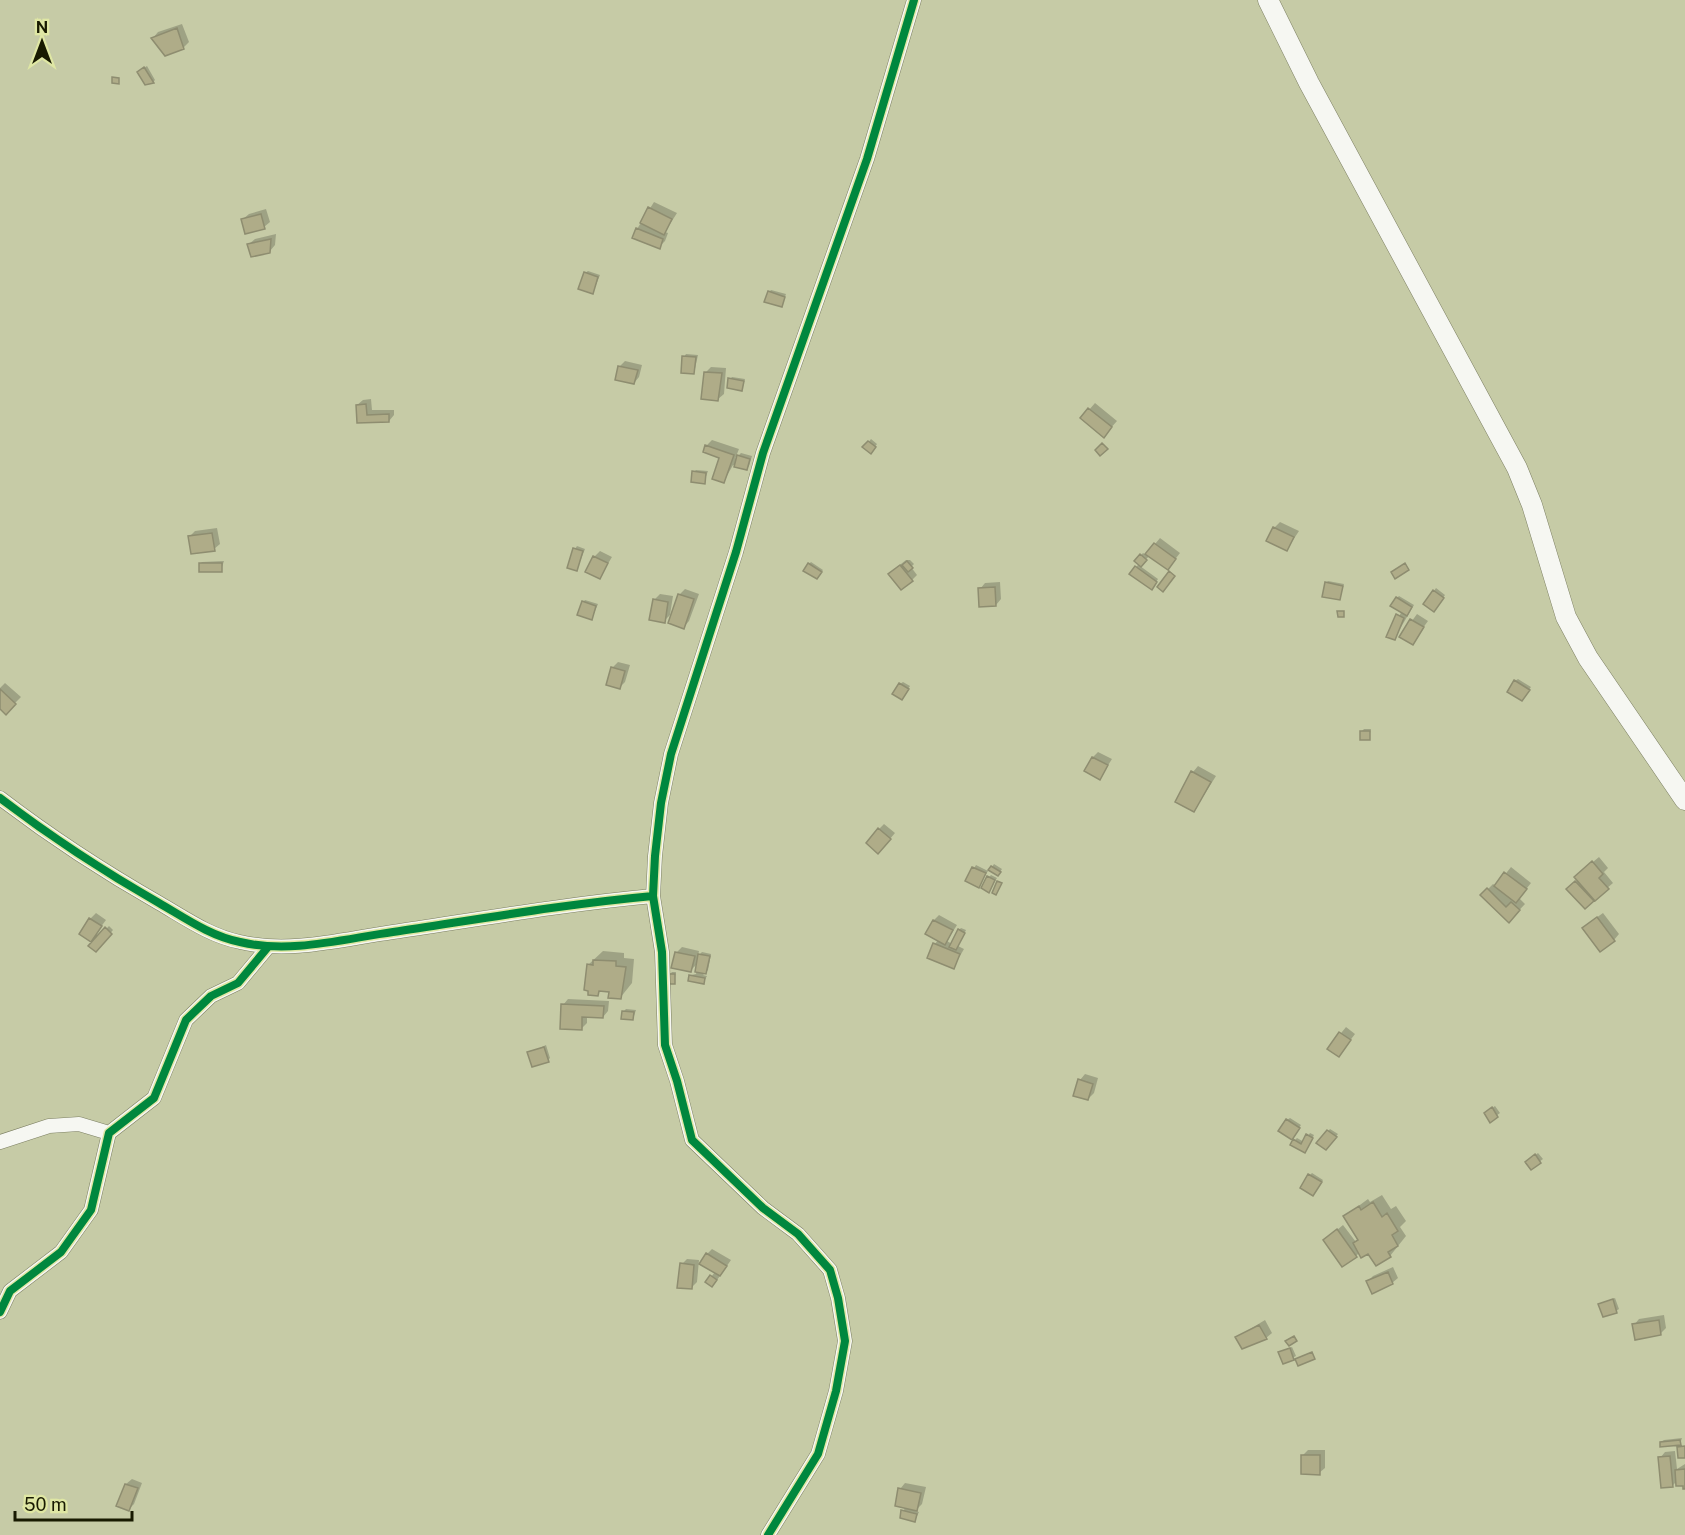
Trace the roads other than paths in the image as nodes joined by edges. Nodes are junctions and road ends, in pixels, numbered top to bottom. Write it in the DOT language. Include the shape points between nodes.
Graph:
graph roads {
  1 [pos="914,0"];
  2 [pos="1268,0"];
  3 [pos="0,798"];
  4 [pos="1685,800"];
  5 [pos="653,896"];
  6 [pos="268,947"];
  7 [pos="110,1133"];
  8 [pos="0,1142"];
  9 [pos="0,1312"];
  10 [pos="768,1535"];
  1 -- 5 [label="street" via="867,159 764,453 671,754 661,803"];
  2 -- 4 [label="main road" via="1518,468 1566,617 1588,658"];
  3 -- 6 [label="street" via="76,854 183,918 213,934"];
  5 -- 6 [label="street" via="551,907 322,943"];
  5 -- 10 [label="street" via="662,952 665,1046 692,1140 763,1208 798,1234 830,1270 838,1298 845,1341 818,1454"];
  6 -- 7 [label="street" via="238,983 211,996 186,1020 154,1098"];
  7 -- 8 [label="street" via="79,1124 49,1126"];
  7 -- 9 [label="street" via="91,1210 61,1252 10,1291"];
}
